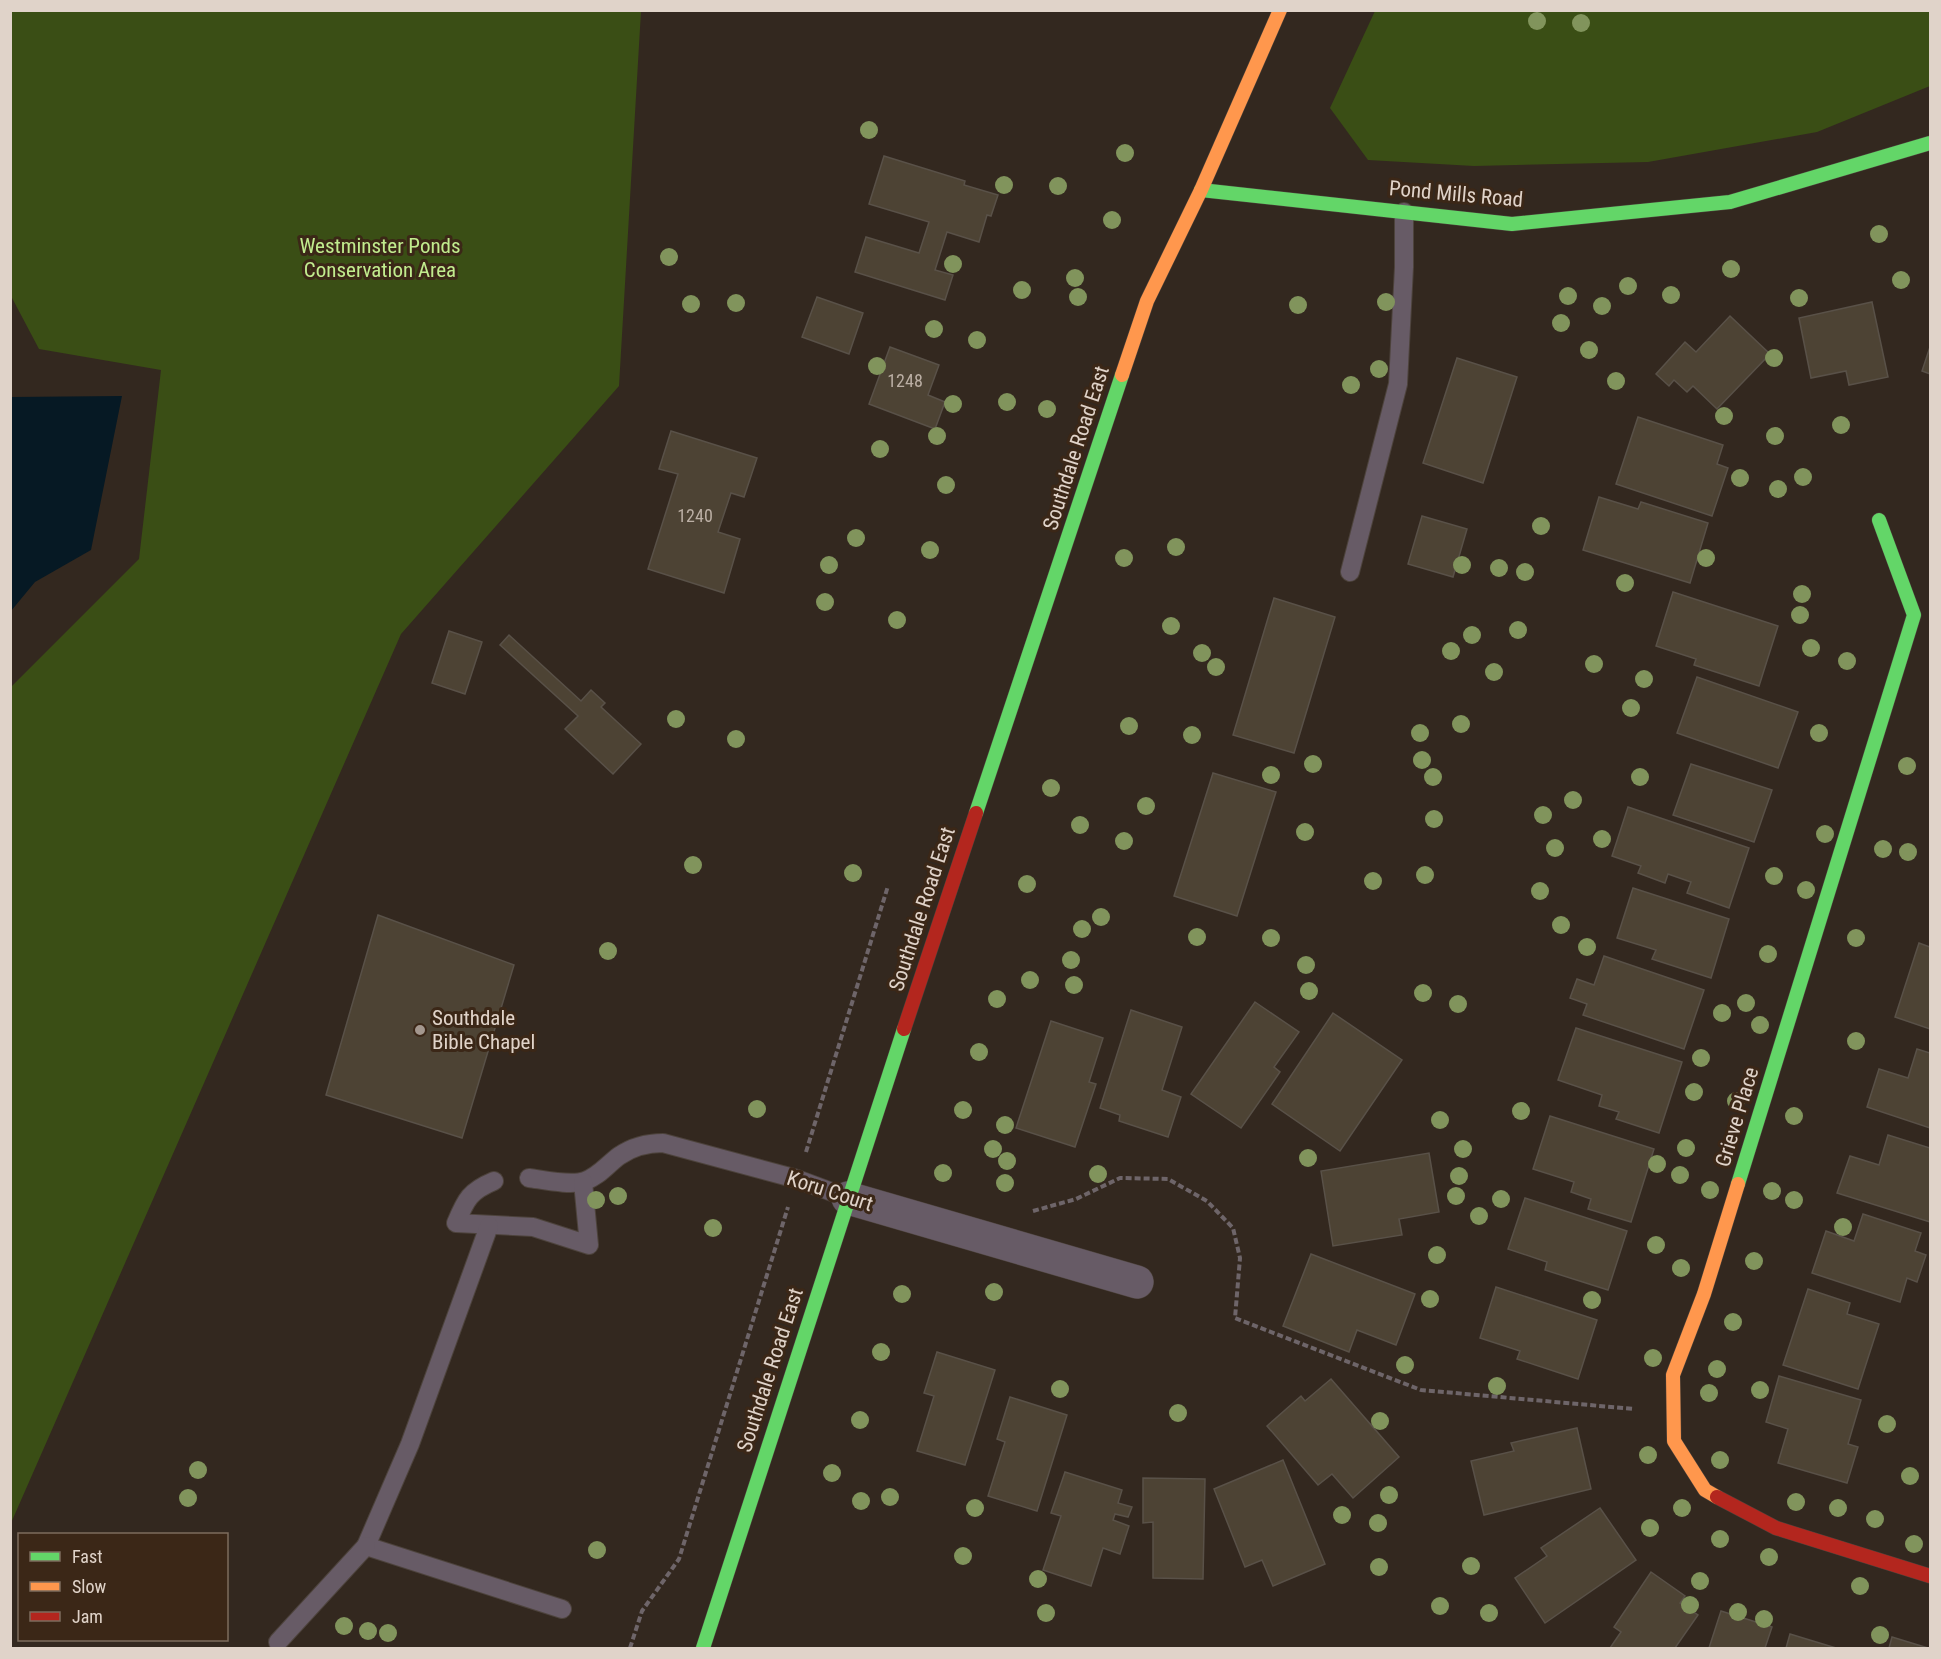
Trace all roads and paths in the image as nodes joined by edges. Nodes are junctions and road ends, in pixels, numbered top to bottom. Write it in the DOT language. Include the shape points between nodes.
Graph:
graph roads {
  1 [pos="1280,10"];
  2 [pos="1930,143"];
  3 [pos="1201,190"];
  4 [pos="1404,212"];
  5 [pos="1879,520"];
  6 [pos="1350,572"];
  7 [pos="888,886"];
  8 [pos="529,1178"];
  9 [pos="797,1179"];
  10 [pos="494,1181"];
  11 [pos="584,1182"];
  12 [pos="848,1198"];
  13 [pos="1026,1210"];
  14 [pos="489,1226"];
  15 [pos="1137,1282"];
  16 [pos="1634,1410"];
  17 [pos="366,1546"];
  18 [pos="1930,1576"];
  19 [pos="562,1609"];
  20 [pos="278,1642"];
  21 [pos="630,1648"];
  22 [pos="702,1648"];
  1 -- 3 [label="main road"];
  2 -- 4 [label="main road, Pond Mills Road" via="1730,201 1512,224"];
  3 -- 4 [label="main road, Pond Mills Road"];
  3 -- 12 [label="main road, Southdale Road East" via="1147,301"];
  4 -- 6 [label="lane" via="1398,384"];
  5 -- 18 [label="main road, Grieve Place" via="1914,615 1704,1294 1673,1375 1674,1442 1705,1490 1766,1522"];
  7 -- 9 [label="path"];
  8 -- 11 [label="lane"];
  9 -- 11 [label="lane, Koru Court" via="663,1143 650,1143 629,1150"];
  9 -- 12 [label="lane, Koru Court"];
  9 -- 21 [label="path" via="679,1559 642,1611"];
  10 -- 14 [label="lane" via="477,1188 465,1200 456,1223"];
  11 -- 14 [label="lane" via="589,1245 533,1227"];
  12 -- 15 [label="street, Koru Court"];
  12 -- 22 [label="main road, Southdale Road East"];
  13 -- 16 [label="path" via="1035,1212 1076,1199 1120,1178 1168,1179 1208,1201 1233,1228 1240,1258 1235,1318 1421,1390"];
  14 -- 17 [label="lane" via="411,1444"];
  17 -- 19 [label="lane"];
  17 -- 20 [label="lane"];
}
